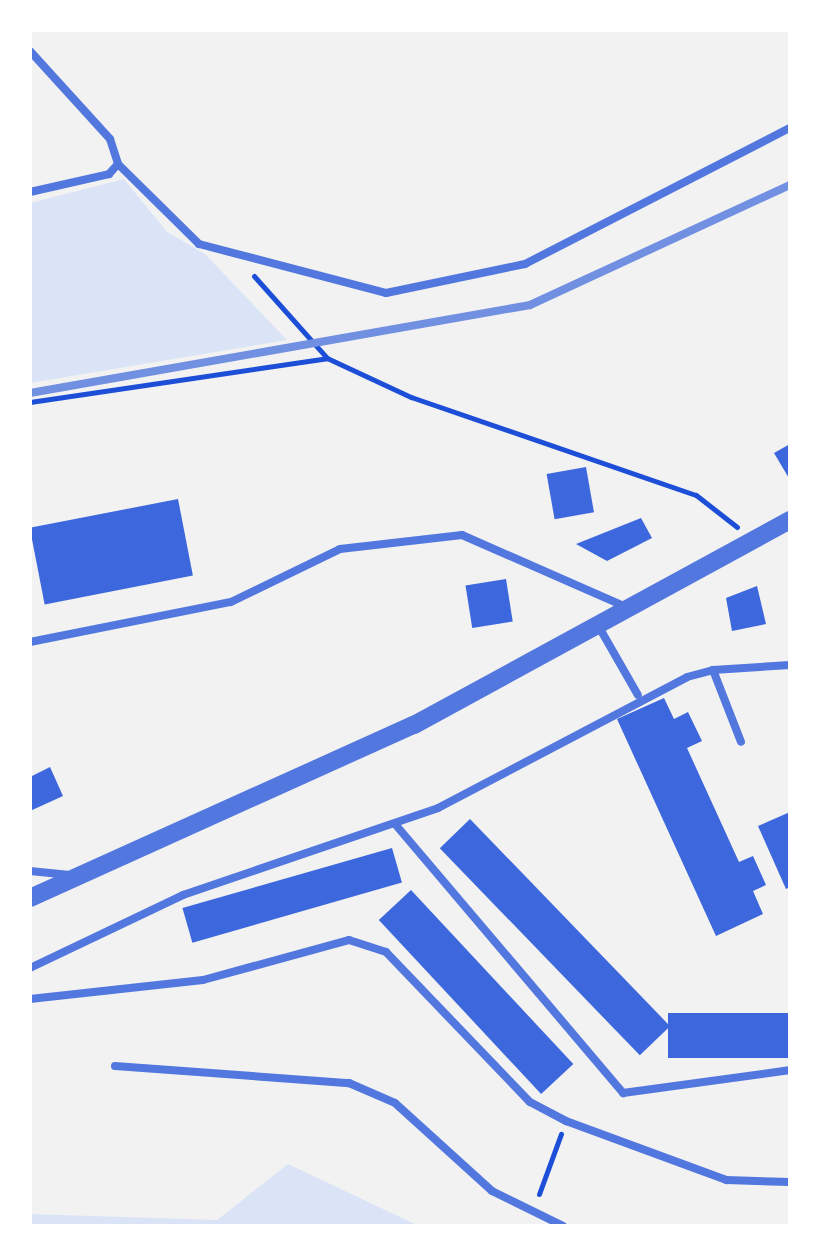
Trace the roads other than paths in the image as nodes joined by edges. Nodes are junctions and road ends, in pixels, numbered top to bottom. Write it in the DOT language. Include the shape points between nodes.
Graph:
graph roads {
  1 [pos="30,51"];
  2 [pos="790,128"];
  3 [pos="118,164"];
  4 [pos="30,192"];
  5 [pos="790,520"];
  6 [pos="634,611"];
  7 [pos="599,628"];
  8 [pos="30,642"];
  9 [pos="790,665"];
  10 [pos="713,670"];
  11 [pos="638,695"];
  12 [pos="741,742"];
  13 [pos="396,824"];
  14 [pos="30,871"];
  15 [pos="78,875"];
  16 [pos="30,898"];
  17 [pos="30,968"];
  18 [pos="30,999"];
  19 [pos="114,1066"];
  20 [pos="790,1070"];
  21 [pos="790,1182"];
  22 [pos="563,1226"];
  1 -- 3 [label="lane" via="110,140"];
  2 -- 3 [label="lane" via="525,264 386,294 250,264 198,244"];
  3 -- 4 [label="lane" via="108,174"];
  5 -- 6 [label="street"];
  6 -- 7 [label="street"];
  6 -- 8 [label="lane" via="462,536 340,548 232,602"];
  7 -- 11 [label="lane"];
  7 -- 15 [label="street" via="414,725"];
  9 -- 10 [label="lane"];
  10 -- 11 [label="lane"];
  10 -- 12 [label="lane"];
  11 -- 13 [label="lane" via="485,786"];
  13 -- 17 [label="lane" via="183,895"];
  13 -- 20 [label="lane" via="623,1092"];
  14 -- 15 [label="lane"];
  15 -- 16 [label="street"];
  18 -- 21 [label="lane" via="202,980 349,940 386,952 530,1102 566,1122 726,1180"];
  19 -- 22 [label="lane" via="349,1083 395,1103 492,1192"];
}
